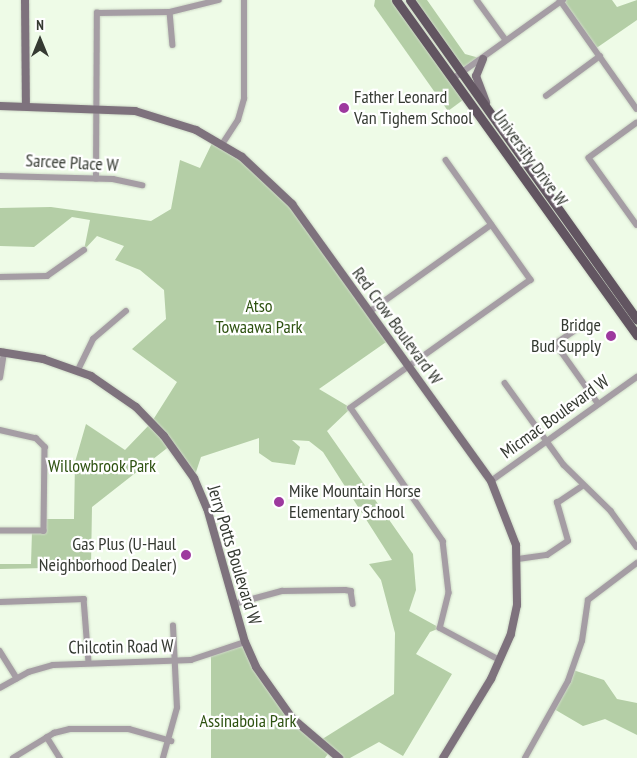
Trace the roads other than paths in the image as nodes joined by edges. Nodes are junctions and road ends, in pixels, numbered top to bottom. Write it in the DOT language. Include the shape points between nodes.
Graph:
graph roads {
  1 [pos="25,0"];
  2 [pos="218,0"];
  3 [pos="244,0"];
  4 [pos="396,0"];
  5 [pos="410,0"];
  6 [pos="477,0"];
  7 [pos="561,0"];
  8 [pos="170,12"];
  9 [pos="506,40"];
  10 [pos="173,45"];
  11 [pos="600,56"];
  12 [pos="483,59"];
  13 [pos="463,73"];
  14 [pos="454,78"];
  15 [pos="546,96"];
  16 [pos="26,105"];
  17 [pos="0,106"];
  18 [pos="97,107"];
  19 [pos="489,109"];
  20 [pos="637,109"];
  21 [pos="637,123"];
  22 [pos="223,143"];
  23 [pos="446,160"];
  24 [pos="0,176"];
  25 [pos="96,179"];
  26 [pos="142,185"];
  27 [pos="637,224"];
  28 [pos="491,225"];
  29 [pos="84,250"];
  30 [pos="0,277"];
  31 [pos="126,311"];
  32 [pos="369,312"];
  33 [pos="637,319"];
  34 [pos="578,329"];
  35 [pos="637,336"];
  36 [pos="2,352"];
  37 [pos="408,368"];
  38 [pos="78,370"];
  39 [pos="637,377"];
  40 [pos="0,378"];
  41 [pos="505,383"];
  42 [pos="598,403"];
  43 [pos="0,430"];
  44 [pos="546,441"];
  45 [pos="491,481"];
  46 [pos="582,486"];
  47 [pos="0,531"];
  48 [pos="637,547"];
  49 [pos="518,559"];
  50 [pos="637,563"];
  51 [pos="0,602"];
  52 [pos="234,604"];
  53 [pos="353,604"];
  54 [pos="173,626"];
  55 [pos="245,642"];
  56 [pos="0,651"];
  57 [pos="500,660"];
  58 [pos="89,662"];
  59 [pos="175,662"];
  60 [pos="17,678"];
  61 [pos="0,688"];
  62 [pos="47,737"];
  63 [pos="171,741"];
  64 [pos="13,758"];
  65 [pos="60,758"];
  66 [pos="163,758"];
  67 [pos="339,758"];
  68 [pos="443,758"];
  69 [pos="525,758"];
  1 -- 16 [label="street"];
  2 -- 8 [label="street"];
  3 -- 22 [label="street" via="244,99 238,120"];
  4 -- 14 [label="main road, University Drive W"];
  5 -- 13 [label="main road, University Drive W"];
  6 -- 9 [label="street"];
  7 -- 9 [label="street"];
  7 -- 11 [label="street"];
  8 -- 10 [label="street"];
  8 -- 18 [label="street" via="96,13"];
  9 -- 12 [label="street"];
  11 -- 15 [label="street"];
  11 -- 20 [label="street"];
  12 -- 13 [label="street"];
  12 -- 19 [label="street" via="476,76"];
  13 -- 14 [label="street"];
  13 -- 19 [label="main road, University Drive W"];
  14 -- 35 [label="main road, University Drive W"];
  16 -- 17 [label="street, Red Crow Boulevard W"];
  16 -- 18 [label="street, Red Crow Boulevard W"];
  18 -- 22 [label="street, Red Crow Boulevard W" via="159,117"];
  18 -- 25 [label="street"];
  19 -- 33 [label="main road, University Drive W"];
  21 -- 27 [label="street" via="589,158"];
  22 -- 32 [label="street, Red Crow Boulevard W" via="256,168 292,204"];
  23 -- 28 [label="street"];
  24 -- 25 [label="street, Sarcee Place W"];
  25 -- 26 [label="street, Sarcee Place W"];
  28 -- 32 [label="street"];
  28 -- 37 [label="street" via="531,280"];
  29 -- 30 [label="street" via="47,276"];
  31 -- 38 [label="street" via="93,340"];
  32 -- 37 [label="street, Red Crow Boulevard W"];
  34 -- 42 [label="street" via="556,344"];
  36 -- 38 [label="street, Jerry Potts Boulevard W"];
  36 -- 40 [label="street"];
  37 -- 45 [label="street, Red Crow Boulevard W"];
  37 -- 57 [label="street" via="351,408 443,541 449,593 440,628"];
  38 -- 52 [label="street, Jerry Potts Boulevard W" via="136,407 180,456 207,508"];
  39 -- 42 [label="street, Micmac Boulevard W"];
  41 -- 44 [label="street"];
  42 -- 44 [label="street, Micmac Boulevard W"];
  43 -- 47 [label="street" via="36,438 45,447 44,531"];
  44 -- 45 [label="street, Micmac Boulevard W"];
  44 -- 46 [label="street"];
  45 -- 49 [label="street, Red Crow Boulevard W" via="507,515"];
  46 -- 48 [label="street" via="611,511"];
  46 -- 49 [label="street" via="557,503 568,541 547,555"];
  49 -- 57 [label="street, Red Crow Boulevard W" via="515,620"];
  50 -- 69 [label="street" via="588,600 582,641 568,681"];
  51 -- 58 [label="street" via="84,599"];
  52 -- 53 [label="street" via="282,591 345,590 351,591"];
  52 -- 55 [label="street, Jerry Potts Boulevard W"];
  54 -- 59 [label="street"];
  55 -- 59 [label="street, Chilcotin Road W" via="200,659"];
  55 -- 67 [label="street, Jerry Potts Boulevard W" via="278,701"];
  56 -- 60 [label="street"];
  57 -- 68 [label="street, Red Crow Boulevard W"];
  58 -- 59 [label="street, Chilcotin Road W"];
  58 -- 60 [label="street, Chilcotin Road W" via="40,668"];
  59 -- 63 [label="street" via="178,708"];
  60 -- 61 [label="street, Chilcotin Road W"];
  62 -- 63 [label="street" via="70,729 120,729"];
  62 -- 64 [label="street"];
  62 -- 65 [label="street"];
  63 -- 66 [label="street"];
}
